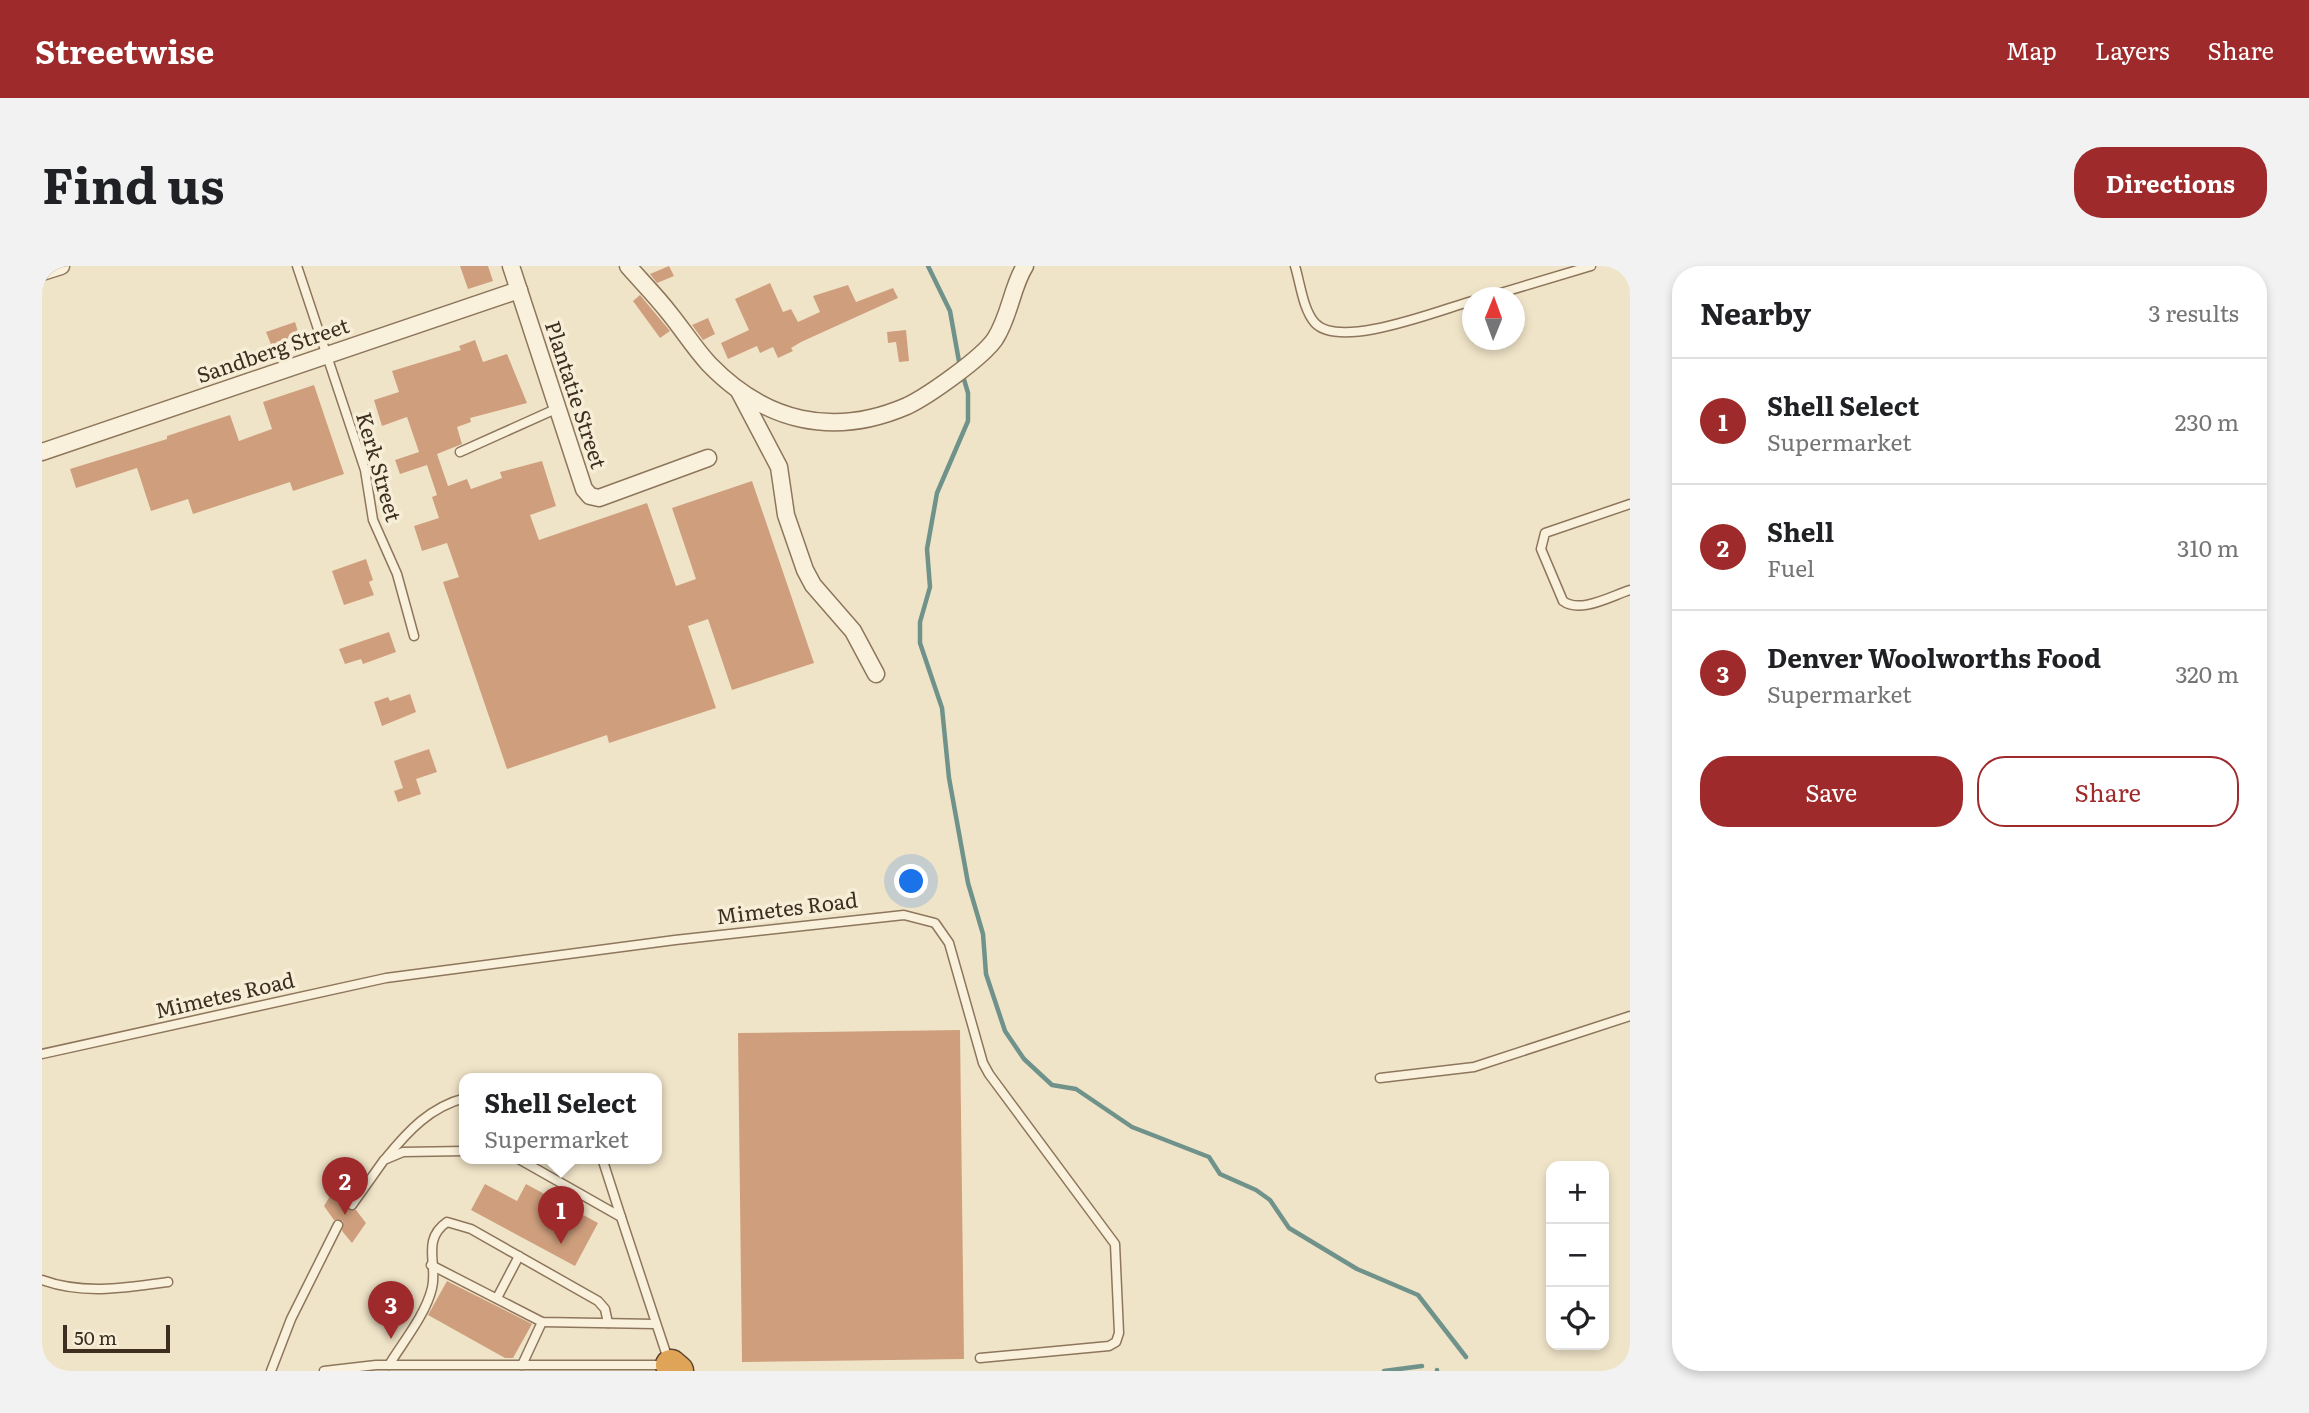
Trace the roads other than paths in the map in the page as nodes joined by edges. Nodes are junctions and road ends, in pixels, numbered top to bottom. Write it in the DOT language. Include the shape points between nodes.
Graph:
graph roads {
  1 [pos="61,266"];
  2 [pos="298,266"];
  3 [pos="511,266"];
  4 [pos="628,266"];
  5 [pos="1025,266"];
  6 [pos="1295,266"];
  7 [pos="1591,266"];
  8 [pos="42,272"];
  9 [pos="1521,287"];
  10 [pos="519,290"];
  11 [pos="1462,304"];
  12 [pos="327,354"];
  13 [pos="738,389"];
  14 [pos="558,408"];
  15 [pos="42,452"];
  16 [pos="460,452"];
  17 [pos="708,458"];
  18 [pos="1630,504"];
  19 [pos="1630,590"];
  20 [pos="414,636"];
  21 [pos="876,674"];
  22 [pos="1630,1016"];
  23 [pos="42,1054"];
  24 [pos="1380,1078"];
  25 [pos="459,1100"];
  26 [pos="459,1151"];
  27 [pos="384,1160"];
  28 [pos="528,1164"];
  29 [pos="604,1164"];
  30 [pos="352,1205"];
  31 [pos="621,1217"];
  32 [pos="338,1225"];
  33 [pos="519,1256"];
  34 [pos="431,1265"];
  35 [pos="42,1280"];
  36 [pos="168,1282"];
  37 [pos="497,1298"];
  38 [pos="542,1322"];
  39 [pos="608,1323"];
  40 [pos="655,1324"];
  41 [pos="980,1358"];
  42 [pos="389,1365"];
  43 [pos="522,1365"];
  44 [pos="675,1368"];
  45 [pos="271,1371"];
  46 [pos="324,1371"];
  1 -- 8 [label="street"];
  2 -- 12 [label="lane, Kerk Street"];
  3 -- 10 [label="street, Plantatie Street"];
  4 -- 13 [label="street" via="709,364"];
  5 -- 13 [label="street" via="1000,331 981,354 935,390 877,419 807,422 759,403"];
  6 -- 11 [label="lane" via="1311,317 1325,330 1359,332"];
  7 -- 9 [label="lane"];
  10 -- 12 [label="street, Sandberg Street"];
  10 -- 14 [label="street, Plantatie Street"];
  12 -- 15 [label="street, Sandberg Street"];
  12 -- 20 [label="lane, Kerk Street" via="365,470 373,520 397,574"];
  13 -- 21 [label="street" via="779,467 786,515 805,570 853,631"];
  14 -- 16 [label="lane"];
  14 -- 17 [label="street, Plantatie Street" via="590,496 599,498"];
  18 -- 19 [label="lane" via="1545,533 1541,549 1569,606 1579,607"];
  22 -- 24 [label="lane" via="1474,1067"];
  23 -- 41 [label="lane, Mimetes Road" via="386,978 822,922 919,916 935,923 949,943 989,1074 1115,1244 1116,1342"];
  25 -- 27 [label="lane" via="411,1128"];
  26 -- 27 [label="lane" via="403,1152"];
  27 -- 30 [label="lane"];
  28 -- 31 [label="lane"];
  29 -- 31 [label="lane"];
  31 -- 40 [label="lane"];
  32 -- 45 [label="lane" via="313,1270"];
  33 -- 34 [label="lane" via="471,1229 447,1222 433,1237"];
  33 -- 37 [label="lane"];
  33 -- 39 [label="lane" via="598,1301"];
  34 -- 37 [label="lane"];
  34 -- 42 [label="lane" via="433,1287"];
  35 -- 36 [label="lane" via="94,1290"];
  37 -- 38 [label="lane"];
  38 -- 39 [label="lane"];
  38 -- 43 [label="lane"];
  39 -- 40 [label="lane"];
  40 -- 44 [label="lane"];
  42 -- 43 [label="lane"];
  42 -- 46 [label="lane"];
  43 -- 44 [label="lane"];
}
